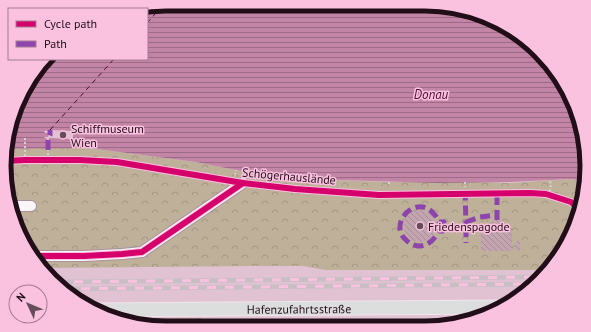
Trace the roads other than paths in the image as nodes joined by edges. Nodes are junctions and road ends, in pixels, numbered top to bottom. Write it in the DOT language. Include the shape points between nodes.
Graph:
graph roads {
  1 [pos="243,183"];
  2 [pos="16,206"];
  3 [pos="31,206"];
  4 [pos="40,256"];
  5 [pos="489,307"];
  6 [pos="109,310"];
  1 -- 4 [label="street" via="142,252"];
  2 -- 3 [label="street"];
  5 -- 6 [label="main road, Hafenzufahrtsstraße"];
}
